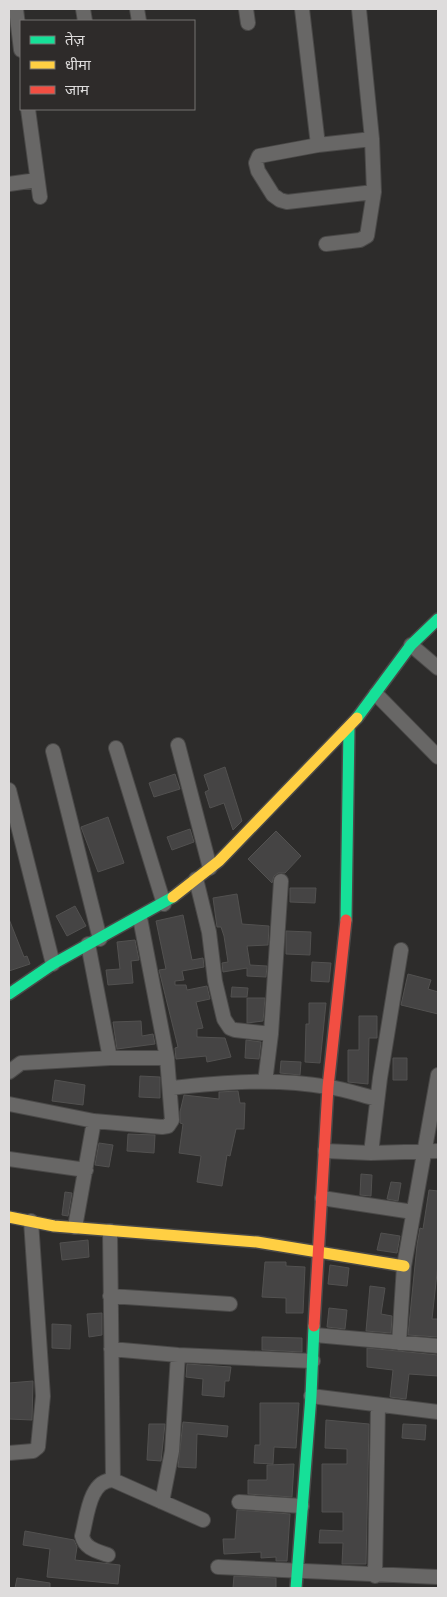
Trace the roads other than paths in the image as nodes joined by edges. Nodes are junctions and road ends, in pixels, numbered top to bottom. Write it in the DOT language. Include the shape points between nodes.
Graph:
graph roads {
  1 [pos="16,9"];
  2 [pos="246,9"];
  3 [pos="302,9"];
  4 [pos="359,9"];
  5 [pos="248,23"];
  6 [pos="20,42"];
  7 [pos="28,110"];
  8 [pos="372,139"];
  9 [pos="318,145"];
  10 [pos="37,180"];
  11 [pos="9,184"];
  12 [pos="374,192"];
  13 [pos="40,197"];
  14 [pos="326,244"];
  15 [pos="438,619"];
  16 [pos="411,645"];
  17 [pos="438,668"];
  18 [pos="376,694"];
  19 [pos="348,728"];
  20 [pos="178,745"];
  21 [pos="116,748"];
  22 [pos="53,751"];
  23 [pos="438,757"];
  24 [pos="9,790"];
  25 [pos="210,868"];
  26 [pos="196,879"];
  27 [pos="280,881"];
  28 [pos="164,904"];
  29 [pos="140,918"];
  30 [pos="94,942"];
  31 [pos="401,950"];
  32 [pos="53,964"];
  33 [pos="9,994"];
  34 [pos="271,1034"];
  35 [pos="110,1058"];
  36 [pos="167,1058"];
  37 [pos="9,1072"];
  38 [pos="438,1075"];
  39 [pos="265,1082"];
  40 [pos="328,1086"];
  41 [pos="171,1088"];
  42 [pos="377,1099"];
  43 [pos="9,1104"];
  44 [pos="94,1121"];
  45 [pos="325,1151"];
  46 [pos="431,1151"];
  47 [pos="371,1153"];
  48 [pos="9,1159"];
  49 [pos="86,1170"];
  50 [pos="322,1198"];
  51 [pos="413,1212"];
  52 [pos="9,1217"];
  53 [pos="31,1222"];
  54 [pos="75,1227"];
  55 [pos="110,1231"];
  56 [pos="317,1253"];
  57 [pos="404,1266"];
  58 [pos="110,1296"];
  59 [pos="230,1304"];
  60 [pos="315,1335"];
  61 [pos="399,1342"];
  62 [pos="438,1346"];
  63 [pos="111,1349"];
  64 [pos="178,1355"];
  65 [pos="313,1361"];
  66 [pos="311,1396"];
  67 [pos="378,1405"];
  68 [pos="438,1412"];
  69 [pos="9,1453"];
  70 [pos="113,1480"];
  71 [pos="162,1502"];
  72 [pos="239,1502"];
  73 [pos="302,1506"];
  74 [pos="203,1520"];
  75 [pos="108,1555"];
  76 [pos="218,1567"];
  77 [pos="297,1571"];
  78 [pos="375,1576"];
  79 [pos="438,1578"];
  80 [pos="296,1588"];
  1 -- 6 [label="street"];
  2 -- 5 [label="street"];
  3 -- 9 [label="street"];
  4 -- 8 [label="street"];
  7 -- 10 [label="street"];
  8 -- 9 [label="street"];
  8 -- 12 [label="street"];
  9 -- 12 [label="street" via="257,158 258,171 273,195 288,202"];
  10 -- 11 [label="street"];
  10 -- 13 [label="street"];
  12 -- 14 [label="street" via="366,236 360,240"];
  15 -- 16 [label="street"];
  16 -- 17 [label="street"];
  16 -- 18 [label="street"];
  18 -- 19 [label="street"];
  18 -- 23 [label="street"];
  19 -- 25 [label="street"];
  19 -- 40 [label="street" via="346,933"];
  20 -- 25 [label="street"];
  21 -- 28 [label="street"];
  22 -- 30 [label="street"];
  24 -- 32 [label="street"];
  25 -- 26 [label="street"];
  26 -- 28 [label="street"];
  26 -- 34 [label="street" via="224,1019 235,1030"];
  27 -- 34 [label="street"];
  28 -- 29 [label="street"];
  29 -- 30 [label="street"];
  29 -- 36 [label="street"];
  30 -- 32 [label="street"];
  30 -- 35 [label="street"];
  31 -- 42 [label="street"];
  32 -- 33 [label="street"];
  34 -- 39 [label="street"];
  35 -- 36 [label="street"];
  35 -- 37 [label="street" via="21,1063"];
  36 -- 41 [label="street"];
  38 -- 46 [label="street"];
  39 -- 40 [label="street"];
  39 -- 41 [label="street"];
  40 -- 42 [label="street"];
  40 -- 45 [label="street"];
  41 -- 44 [label="street" via="172,1120 168,1126"];
  42 -- 47 [label="street"];
  43 -- 44 [label="street"];
  44 -- 49 [label="street"];
  45 -- 47 [label="street"];
  45 -- 50 [label="street"];
  46 -- 47 [label="street"];
  46 -- 51 [label="street"];
  48 -- 49 [label="street"];
  49 -- 54 [label="street"];
  50 -- 51 [label="street"];
  50 -- 56 [label="street"];
  51 -- 57 [label="street"];
  52 -- 53 [label="street"];
  53 -- 54 [label="street"];
  53 -- 69 [label="street" via="43,1396 38,1447 34,1451"];
  54 -- 55 [label="street"];
  55 -- 56 [label="street" via="257,1242"];
  55 -- 58 [label="street"];
  56 -- 57 [label="street"];
  56 -- 60 [label="street"];
  57 -- 61 [label="street"];
  58 -- 59 [label="street"];
  58 -- 63 [label="street"];
  60 -- 61 [label="street"];
  60 -- 65 [label="street"];
  61 -- 62 [label="street"];
  63 -- 64 [label="street"];
  63 -- 70 [label="street"];
  64 -- 65 [label="street"];
  64 -- 71 [label="street" via="172,1451"];
  65 -- 66 [label="street"];
  66 -- 67 [label="street"];
  66 -- 73 [label="street"];
  67 -- 68 [label="street"];
  67 -- 78 [label="street"];
  70 -- 71 [label="street"];
  70 -- 75 [label="street" via="103,1482 95,1490 82,1536 89,1548"];
  71 -- 74 [label="street"];
  72 -- 73 [label="street"];
  73 -- 77 [label="street"];
  76 -- 77 [label="street"];
  77 -- 78 [label="street"];
  77 -- 80 [label="street"];
  78 -- 79 [label="street"];
}
